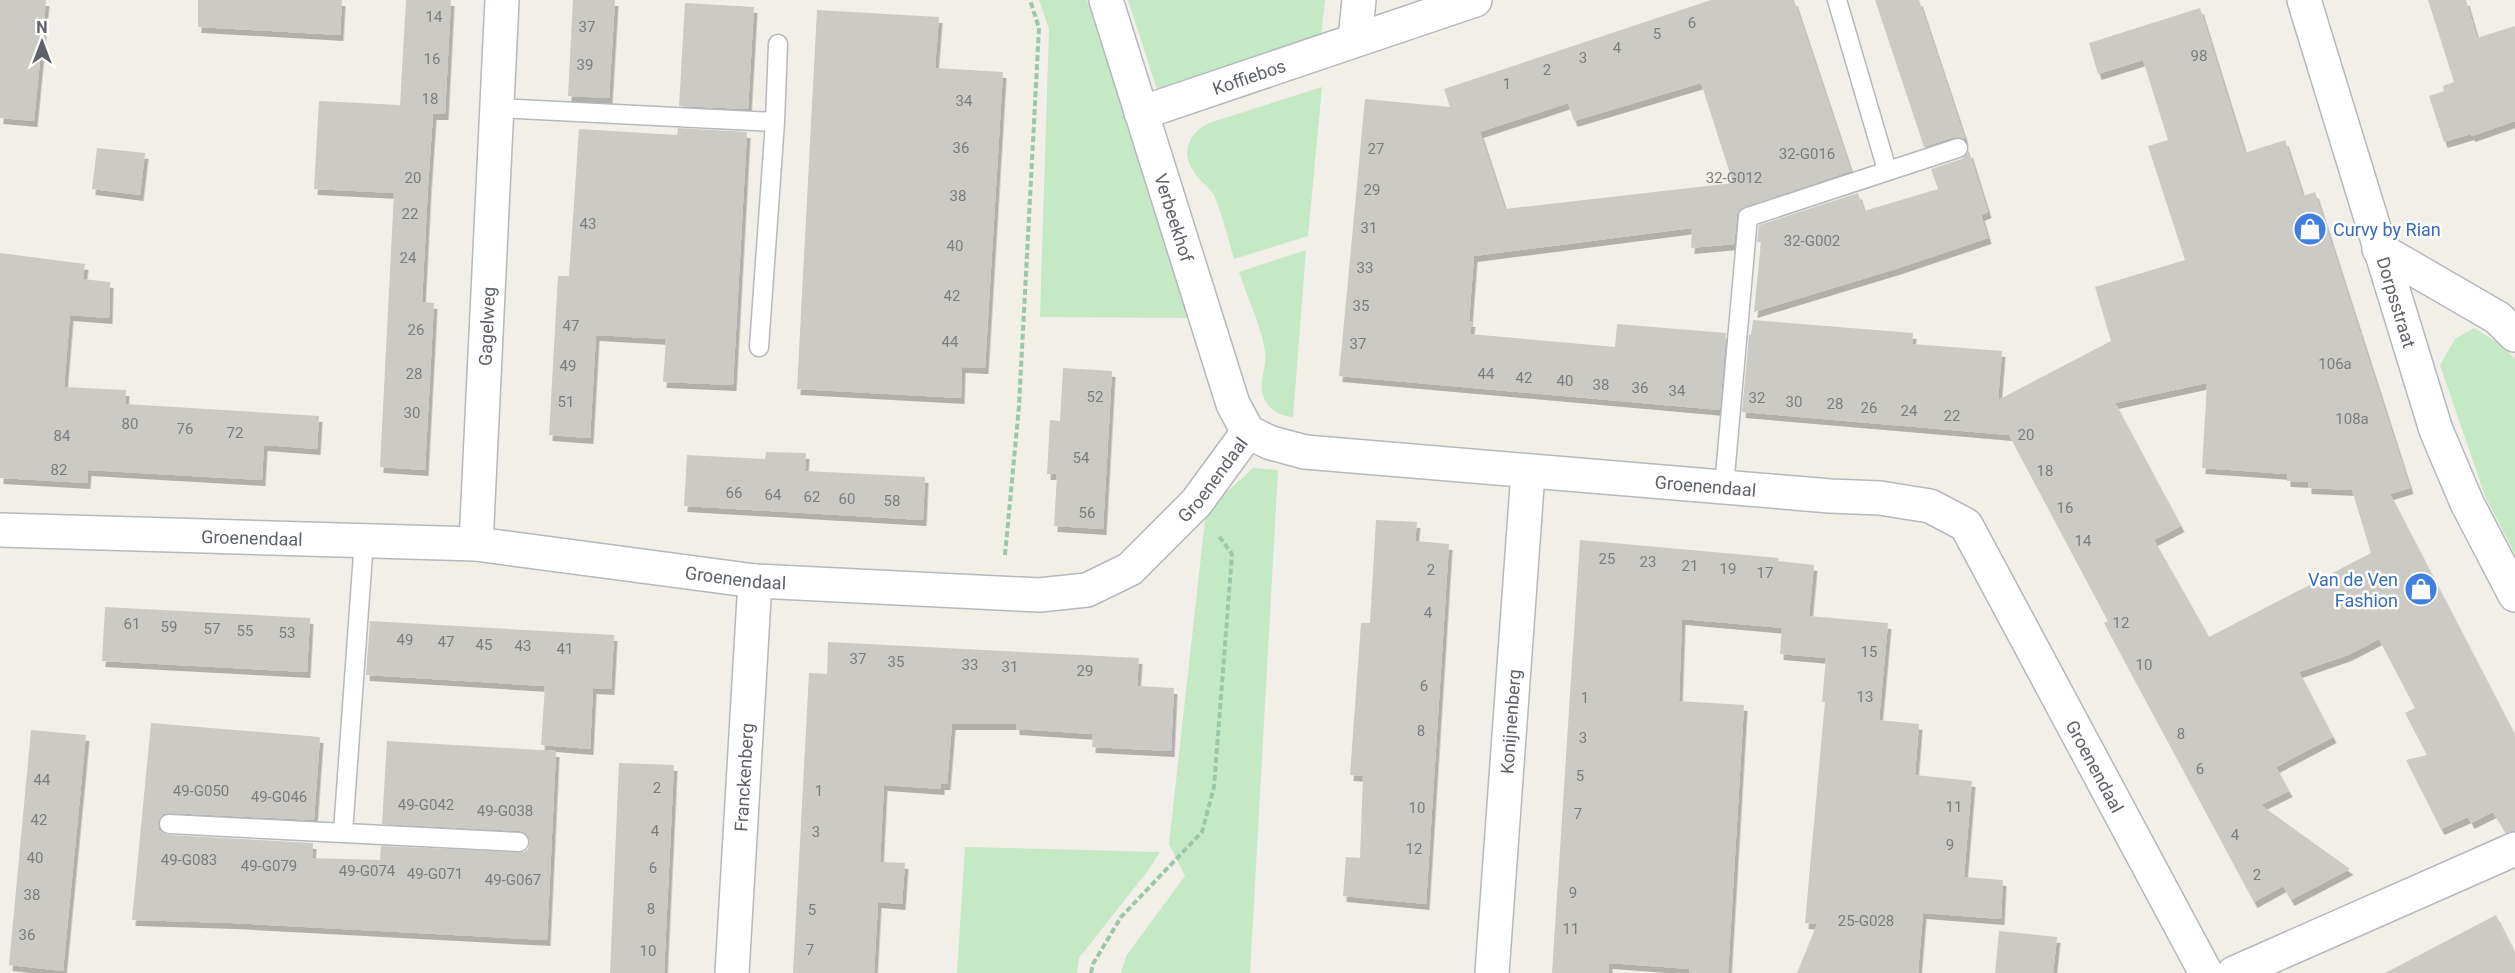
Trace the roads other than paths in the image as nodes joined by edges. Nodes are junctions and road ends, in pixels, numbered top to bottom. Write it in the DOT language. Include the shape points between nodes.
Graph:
graph roads {
  1 [pos="502,0"];
  2 [pos="1106,0"];
  3 [pos="1359,0"];
  4 [pos="1475,0"];
  5 [pos="1837,0"];
  6 [pos="2304,0"];
  7 [pos="1355,39"];
  8 [pos="778,44"];
  9 [pos="497,108"];
  10 [pos="1141,113"];
  11 [pos="775,122"];
  12 [pos="1958,148"];
  13 [pos="1887,170"];
  14 [pos="2379,249"];
  15 [pos="2515,335"];
  16 [pos="759,347"];
  17 [pos="1248,432"];
  18 [pos="1528,471"];
  19 [pos="1724,487"];
  20 [pos="0,530"];
  21 [pos="364,540"];
  22 [pos="476,544"];
  23 [pos="755,581"];
  24 [pos="2515,596"];
  25 [pos="169,824"];
  26 [pos="343,832"];
  27 [pos="519,842"];
  28 [pos="2515,849"];
  29 [pos="732,973"];
  30 [pos="1492,973"];
  31 [pos="2206,973"];
  32 [pos="2234,973"];
  1 -- 9 [label="street, Gagelweg"];
  2 -- 10 [label="street, Verbeekhof"];
  3 -- 7 [label="street"];
  4 -- 7 [label="street, Koffiebos"];
  5 -- 13 [label="lane"];
  6 -- 14 [label="street, Dorpsstraat"];
  7 -- 10 [label="street, Koffiebos"];
  8 -- 11 [label="lane"];
  9 -- 11 [label="lane"];
  9 -- 22 [label="street, Gagelweg"];
  10 -- 17 [label="street, Verbeekhof" via="1233,404"];
  11 -- 16 [label="lane"];
  12 -- 13 [label="lane"];
  13 -- 19 [label="lane" via="1748,217"];
  14 -- 15 [label="street" via="2498,318"];
  14 -- 24 [label="street, Dorpsstraat" via="2436,430 2467,503"];
  17 -- 18 [label="street, Groenendaal" via="1305,452"];
  17 -- 23 [label="street, Groenendaal" via="1196,503 1130,569 1087,590 1040,595"];
  18 -- 19 [label="street, Groenendaal"];
  18 -- 30 [label="street, Konijnenberg"];
  19 -- 31 [label="street, Groenendaal" via="1880,498 1930,506 1965,525"];
  20 -- 21 [label="street, Groenendaal"];
  21 -- 22 [label="street, Groenendaal"];
  21 -- 26 [label="lane"];
  22 -- 23 [label="street, Groenendaal"];
  23 -- 29 [label="street, Franckenberg"];
  25 -- 26 [label="lane"];
  26 -- 27 [label="lane"];
  28 -- 32 [label="street"];
}
